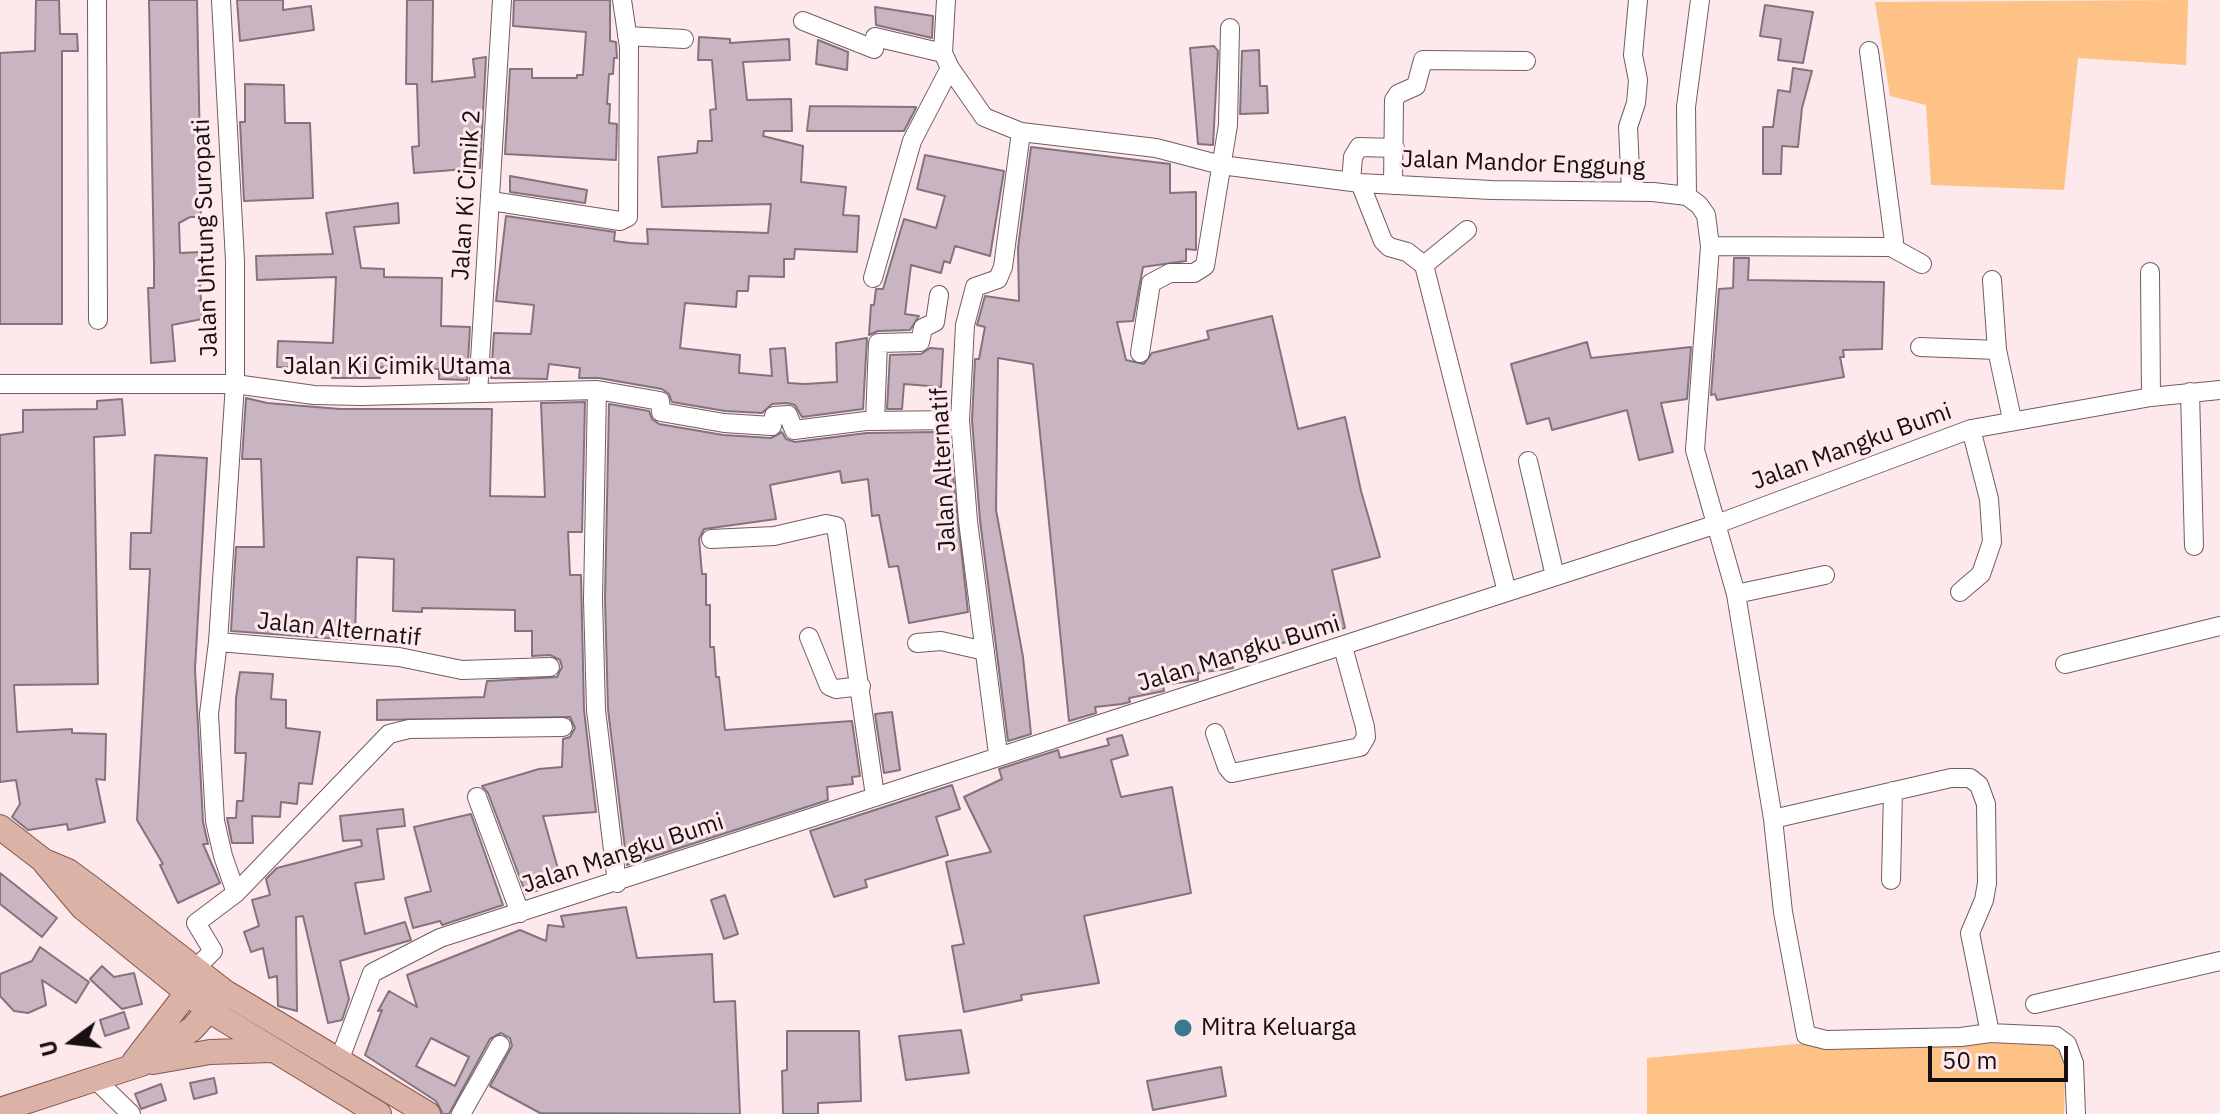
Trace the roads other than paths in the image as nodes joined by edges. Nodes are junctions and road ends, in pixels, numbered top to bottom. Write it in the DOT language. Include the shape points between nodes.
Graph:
graph roads {
  1 [pos="97,0"];
  2 [pos="221,0"];
  3 [pos="502,0"];
  4 [pos="622,0"];
  5 [pos="946,0"];
  6 [pos="1638,0"];
  7 [pos="1700,0"];
  8 [pos="803,21"];
  9 [pos="1230,28"];
  10 [pos="627,36"];
  11 [pos="684,39"];
  12 [pos="1869,51"];
  13 [pos="947,61"];
  14 [pos="1526,61"];
  15 [pos="1021,132"];
  16 [pos="1395,148"];
  17 [pos="1221,165"];
  18 [pos="1356,182"];
  19 [pos="1393,185"];
  20 [pos="1631,191"];
  21 [pos="1687,196"];
  22 [pos="491,201"];
  23 [pos="1467,230"];
  24 [pos="1710,246"];
  25 [pos="1891,247"];
  26 [pos="1922,264"];
  27 [pos="1424,265"];
  28 [pos="2150,272"];
  29 [pos="873,278"];
  30 [pos="1992,280"];
  31 [pos="939,295"];
  32 [pos="98,320"];
  33 [pos="1920,347"];
  34 [pos="1997,350"];
  35 [pos="1140,353"];
  36 [pos="0,384"];
  37 [pos="235,384"];
  38 [pos="597,390"];
  39 [pos="2220,390"];
  40 [pos="2190,392"];
  41 [pos="478,393"];
  42 [pos="2151,397"];
  43 [pos="2012,419"];
  44 [pos="960,420"];
  45 [pos="875,421"];
  46 [pos="1971,429"];
  47 [pos="1528,461"];
  48 [pos="1717,524"];
  49 [pos="711,539"];
  50 [pos="2194,546"];
  51 [pos="1825,575"];
  52 [pos="1555,576"];
  53 [pos="1507,592"];
  54 [pos="1960,592"];
  55 [pos="1736,594"];
  56 [pos="2220,626"];
  57 [pos="809,637"];
  58 [pos="218,642"];
  59 [pos="917,643"];
  60 [pos="1343,647"];
  61 [pos="985,651"];
  62 [pos="2065,664"];
  63 [pos="550,667"];
  64 [pos="861,686"];
  65 [pos="563,727"];
  66 [pos="1215,733"];
  67 [pos="998,754"];
  68 [pos="1893,791"];
  69 [pos="875,796"];
  70 [pos="477,797"];
  71 [pos="1773,819"];
  72 [pos="0,827"];
  73 [pos="1891,880"];
  74 [pos="617,883"];
  75 [pos="236,893"];
  76 [pos="520,913"];
  77 [pos="2220,961"];
  78 [pos="194,979"];
  79 [pos="218,1001"];
  80 [pos="2035,1004"];
  81 [pos="1990,1033"];
  82 [pos="500,1045"];
  83 [pos="274,1050"];
  84 [pos="339,1061"];
  85 [pos="136,1065"];
  86 [pos="95,1079"];
  87 [pos="0,1110"];
  88 [pos="131,1114"];
  89 [pos="379,1114"];
  90 [pos="428,1114"];
  91 [pos="461,1114"];
  92 [pos="2076,1114"];
  1 -- 32 [label="street"];
  2 -- 37 [label="street, Jalan Untung Suropati" via="235,261"];
  3 -- 22 [label="street, Jalan Ki Cimik 2"];
  4 -- 10 [label="street"];
  5 -- 13 [label="street"];
  6 -- 20 [label="street" via="1633,55 1638,80 1628,127"];
  7 -- 21 [label="street" via="1686,107"];
  8 -- 13 [label="street" via="874,49 875,37"];
  9 -- 17 [label="street" via="1228,125"];
  10 -- 11 [label="street"];
  10 -- 22 [label="street" via="628,217 620,221"];
  12 -- 25 [label="street"];
  13 -- 15 [label="street" via="984,117"];
  13 -- 29 [label="street" via="907,153"];
  14 -- 16 [label="street" via="1423,60 1416,86 1394,100"];
  15 -- 17 [label="street, Jalan Mandor Enggung" via="1156,148"];
  15 -- 44 [label="street, Jalan Alternatif" via="1003,267 998,279 975,287 965,325"];
  16 -- 18 [label="street" via="1359,147 1353,157"];
  16 -- 19 [label="street"];
  17 -- 18 [label="street, Jalan Mandor Enggung"];
  17 -- 35 [label="street" via="1205,266 1151,283"];
  18 -- 19 [label="street, Jalan Mandor Enggung"];
  18 -- 27 [label="street" via="1383,241"];
  19 -- 20 [label="street, Jalan Mandor Enggung"];
  20 -- 21 [label="street, Jalan Mandor Enggung"];
  21 -- 24 [label="street" via="1706,215"];
  22 -- 41 [label="street, Jalan Ki Cimik 2"];
  23 -- 27 [label="street"];
  24 -- 25 [label="street"];
  24 -- 48 [label="street" via="1694,441"];
  25 -- 26 [label="street"];
  27 -- 53 [label="street"];
  28 -- 42 [label="street"];
  30 -- 34 [label="street"];
  31 -- 45 [label="street" via="935,322 923,328 920,342 878,343"];
  33 -- 34 [label="street"];
  34 -- 43 [label="street"];
  36 -- 37 [label="street, Jalan Untung Suropati"];
  37 -- 41 [label="street, Jalan Ki Cimik Utama" via="314,395"];
  37 -- 58 [label="street"];
  38 -- 41 [label="street, Jalan Ki Cimik Utama"];
  38 -- 45 [label="street, Jalan Ki Cimik Utama" via="660,401 661,412 724,423 772,426 774,416 788,415 794,430 813,430"];
  38 -- 74 [label="street" via="596,710"];
  39 -- 40 [label="street, Jalan Mangku Bumi"];
  40 -- 42 [label="street, Jalan Mangku Bumi"];
  40 -- 50 [label="street"];
  42 -- 43 [label="street, Jalan Mangku Bumi"];
  43 -- 46 [label="street, Jalan Mangku Bumi"];
  44 -- 45 [label="street, Jalan Ki Cimik Utama"];
  44 -- 61 [label="street, Jalan Alternatif"];
  46 -- 48 [label="street, Jalan Mangku Bumi"];
  46 -- 54 [label="street" via="1989,499 1992,542 1981,574"];
  47 -- 52 [label="street"];
  48 -- 52 [label="street, Jalan Mangku Bumi"];
  48 -- 55 [label="street"];
  49 -- 64 [label="street" via="836,526"];
  51 -- 55 [label="street"];
  52 -- 53 [label="street, Jalan Mangku Bumi"];
  53 -- 60 [label="street, Jalan Mangku Bumi"];
  55 -- 71 [label="street"];
  56 -- 62 [label="street"];
  57 -- 64 [label="street" via="829,686"];
  58 -- 63 [label="street, Jalan Alternatif" via="399,657 462,670"];
  58 -- 75 [label="street" via="209,714 215,821"];
  59 -- 61 [label="street" via="941,641"];
  60 -- 66 [label="street" via="1365,727 1360,747 1232,773"];
  60 -- 67 [label="street, Jalan Mangku Bumi"];
  61 -- 67 [label="street, Jalan Alternatif"];
  64 -- 69 [label="street"];
  65 -- 75 [label="street" via="409,729 389,734"];
  67 -- 69 [label="street, Jalan Mangku Bumi"];
  68 -- 71 [label="street"];
  68 -- 73 [label="street"];
  68 -- 81 [label="street" via="1970,778 1984,795 1986,893 1970,933"];
  69 -- 74 [label="street, Jalan Mangku Bumi"];
  70 -- 76 [label="street"];
  71 -- 81 [label="street" via="1783,912 1806,1035 1826,1040"];
  72 -- 78 [label="main road" via="44,861 68,871"];
  74 -- 76 [label="street, Jalan Mangku Bumi"];
  75 -- 78 [label="street" via="196,923 213,951"];
  76 -- 84 [label="street, Jalan Mangku Bumi" via="440,938 372,973"];
  77 -- 80 [label="street"];
  78 -- 79 [label="main road"];
  78 -- 85 [label="main road"];
  79 -- 83 [label="main road"];
  79 -- 84 [label="main road"];
  79 -- 85 [label="main road" via="167,1049"];
  81 -- 92 [label="street" via="2056,1036 2067,1044 2076,1078"];
  82 -- 91 [label="street"];
  83 -- 85 [label="main road" via="210,1052"];
  83 -- 89 [label="main road"];
  84 -- 90 [label="main road"];
  85 -- 86 [label="main road"];
  86 -- 87 [label="main road"];
  86 -- 88 [label="street"];
}
